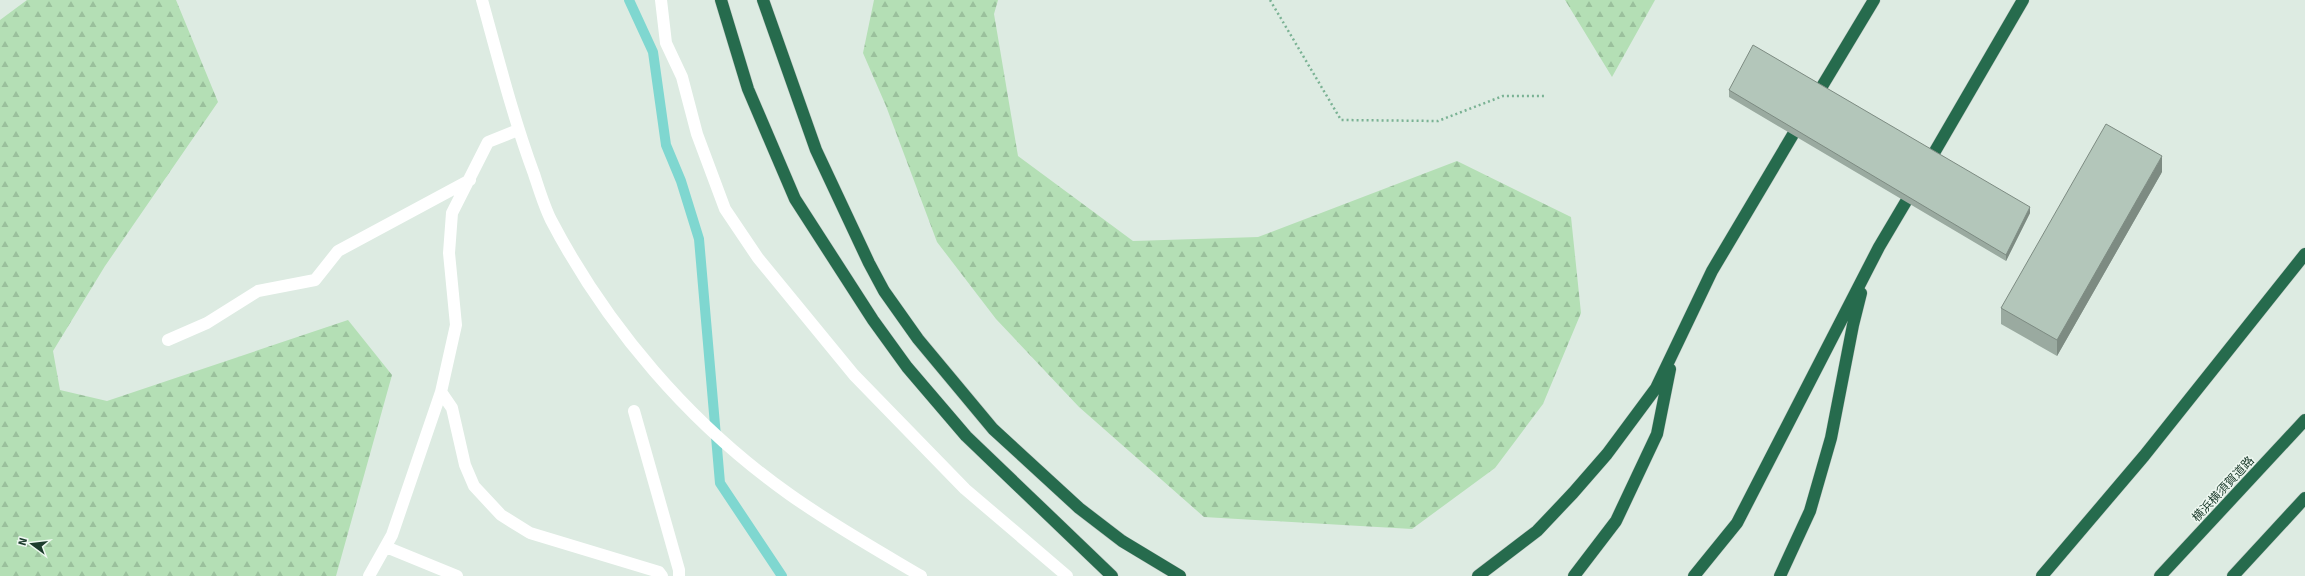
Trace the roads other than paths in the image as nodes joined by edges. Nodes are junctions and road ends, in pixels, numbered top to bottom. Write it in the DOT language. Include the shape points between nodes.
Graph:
graph roads {
  1 [pos="482,0"];
  2 [pos="661,0"];
  3 [pos="721,0"];
  4 [pos="763,0"];
  5 [pos="1874,0"];
  6 [pos="2024,0"];
  7 [pos="518,130"];
  8 [pos="470,180"];
  9 [pos="1879,247"];
  10 [pos="2305,254"];
  11 [pos="168,340"];
  12 [pos="1672,356"];
  13 [pos="441,392"];
  14 [pos="634,411"];
  15 [pos="2305,420"];
  16 [pos="2305,498"];
  17 [pos="386,547"];
  18 [pos="369,576"];
  19 [pos="457,576"];
  20 [pos="662,576"];
  21 [pos="679,576"];
  22 [pos="921,576"];
  23 [pos="1067,576"];
  24 [pos="1112,576"];
  25 [pos="1180,576"];
  26 [pos="1478,576"];
  27 [pos="1574,576"];
  28 [pos="1694,576"];
  29 [pos="1780,576"];
  30 [pos="2042,576"];
  31 [pos="2160,576"];
  32 [pos="2233,576"];
  1 -- 7 [label="street"];
  2 -- 23 [label="street" via="666,42 682,77 696,134 725,209 758,258 854,374 965,489"];
  3 -- 24 [label="highway" via="748,89 795,199 873,320 907,367 966,436"];
  4 -- 25 [label="highway" via="816,150 869,263 884,290 918,339 993,429 1079,508 1122,541"];
  5 -- 12 [label="highway" via="1712,271"];
  6 -- 9 [label="highway"];
  7 -- 8 [label="street" via="488,142"];
  7 -- 22 [label="street" via="550,218 626,339 672,391 726,443 789,494"];
  8 -- 11 [label="street" via="338,252 315,280 258,291 207,323"];
  8 -- 13 [label="street" via="452,213 449,252 456,324"];
  9 -- 28 [label="highway" via="1737,523"];
  9 -- 29 [label="highway" via="1864,281 1831,438 1810,511"];
  10 -- 30 [label="highway" via="2144,456"];
  12 -- 26 [label="highway" via="1652,393 1607,454 1573,493 1537,531"];
  12 -- 27 [label="highway" via="1657,434 1616,521"];
  13 -- 17 [label="street"];
  13 -- 20 [label="street" via="452,408 465,465 474,486 501,516 530,533 659,572"];
  14 -- 21 [label="street"];
  15 -- 31 [label="highway, 横浜横須賀道路"];
  16 -- 32 [label="highway"];
  17 -- 18 [label="street"];
  17 -- 19 [label="street"];
}
